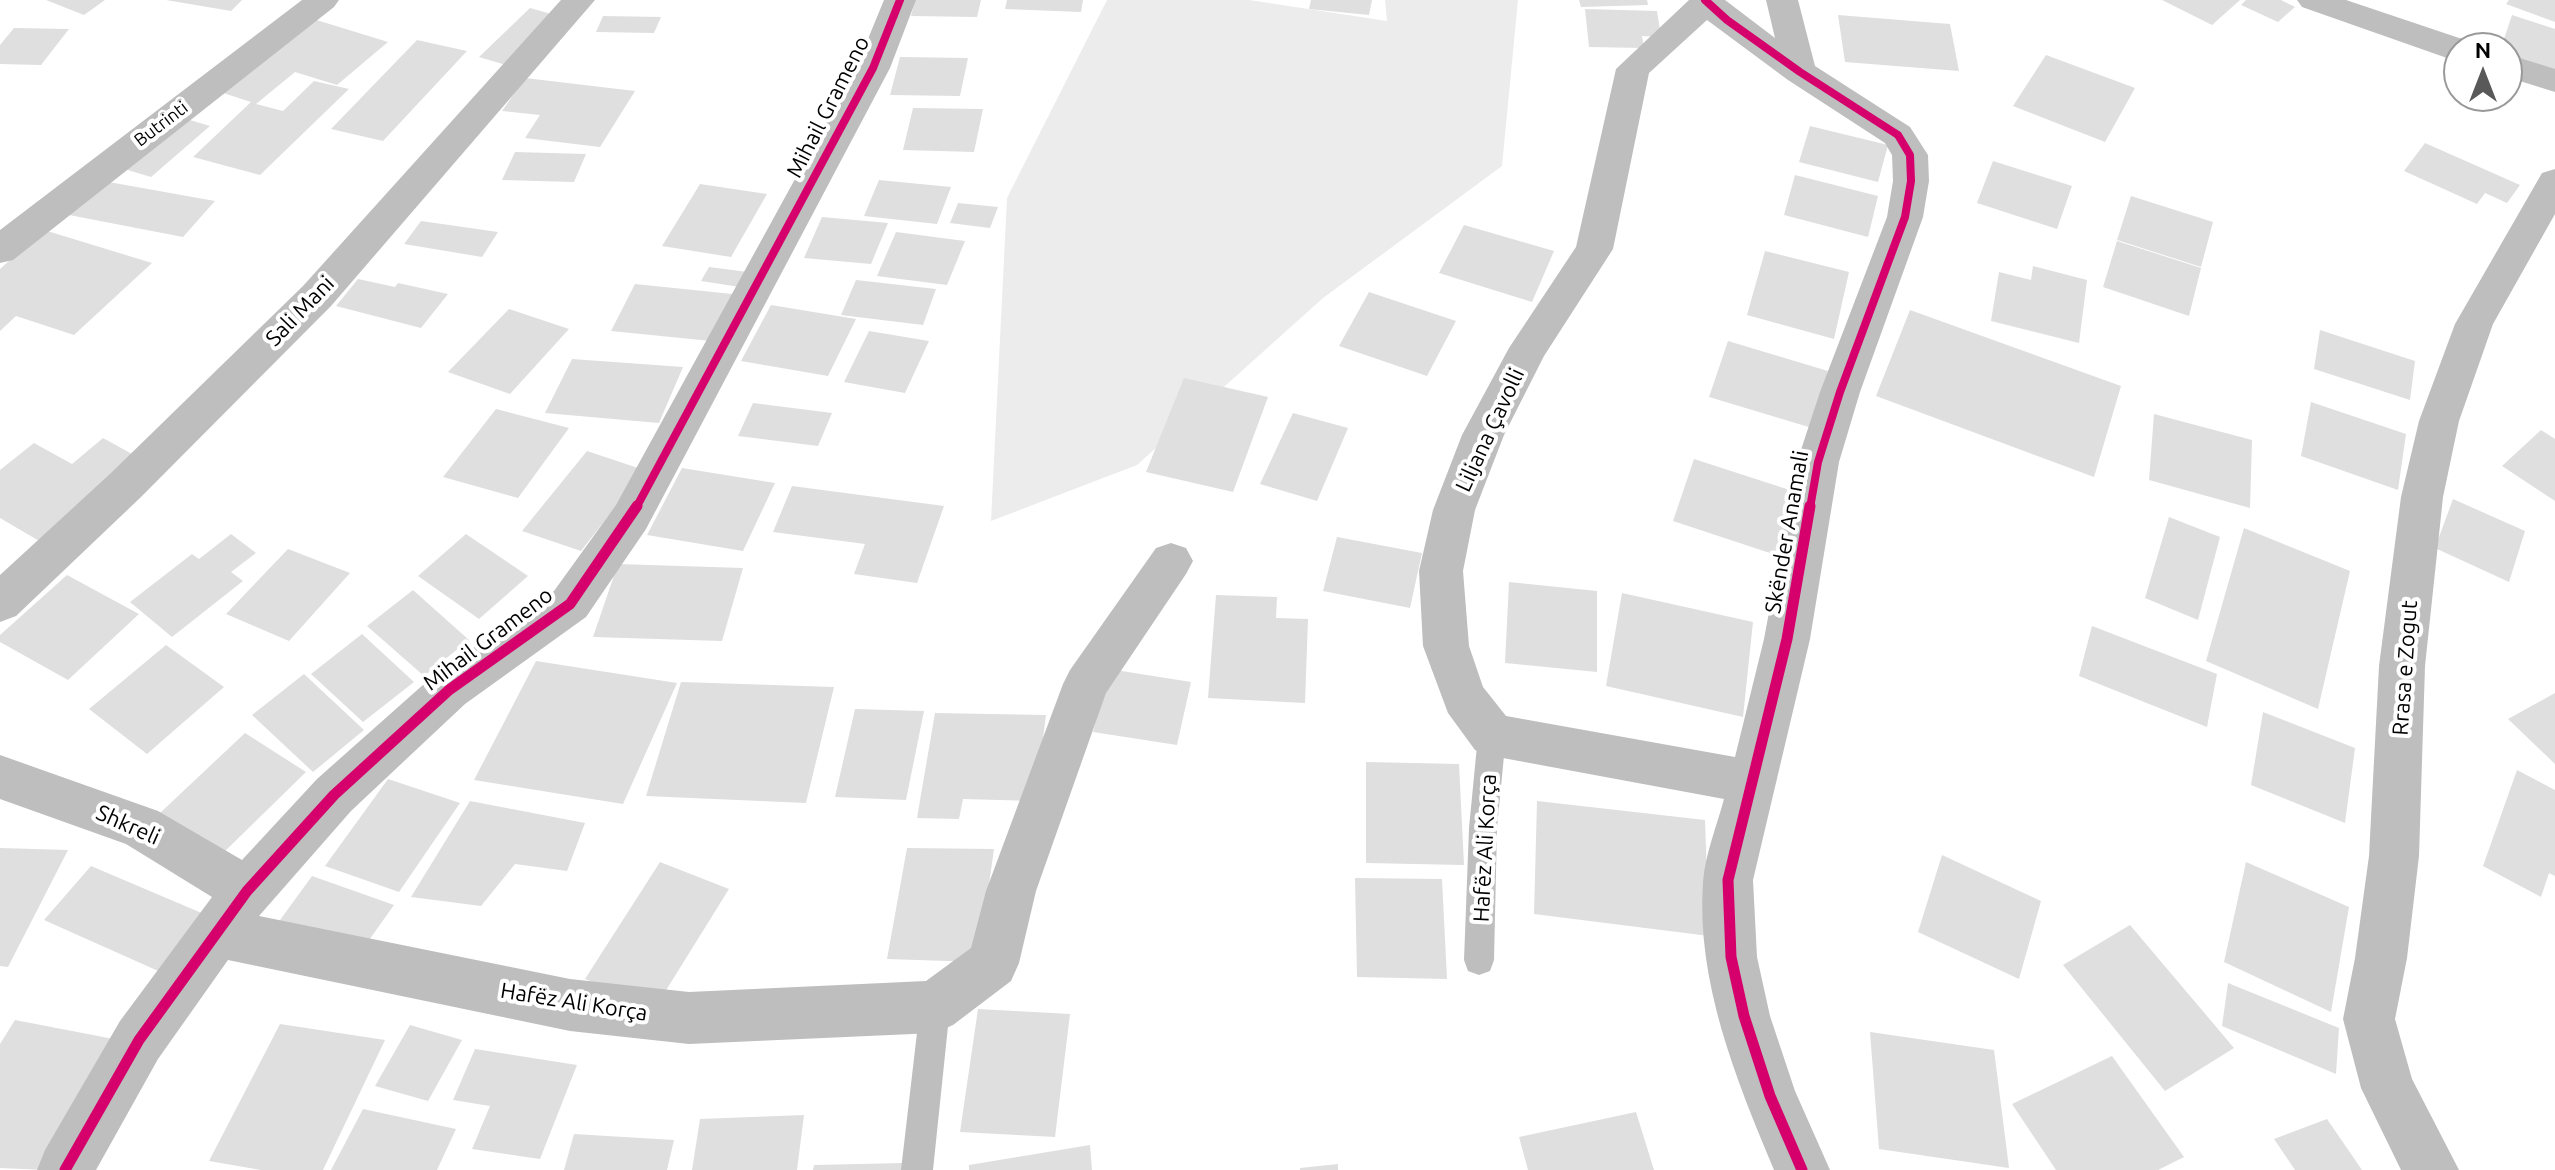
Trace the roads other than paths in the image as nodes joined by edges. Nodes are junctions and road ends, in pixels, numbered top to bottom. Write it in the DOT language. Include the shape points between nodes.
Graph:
graph roads {
  1 [pos="323,0"];
  2 [pos="579,0"];
  3 [pos="900,0"];
  4 [pos="1782,0"];
  5 [pos="2313,0"];
  6 [pos="1707,1"];
  7 [pos="2443,45"];
  8 [pos="2523,70"];
  9 [pos="1800,72"];
  10 [pos="2555,81"];
  11 [pos="2555,182"];
  12 [pos="0,250"];
  13 [pos="1171,561"];
  14 [pos="0,603"];
  15 [pos="1492,735"];
  16 [pos="0,777"];
  17 [pos="1753,782"];
  18 [pos="232,912"];
  19 [pos="1479,960"];
  20 [pos="935,1007"];
  21 [pos="65,1170"];
  22 [pos="917,1170"];
  23 [pos="1802,1170"];
  24 [pos="2431,1170"];
  1 -- 12 [label="street, Butrinti"];
  2 -- 14 [label="street, Sali Mani" via="317,296"];
  3 -- 18 [label="street, Mihail Grameno" via="873,68 631,517 570,604 449,690 334,795"];
  4 -- 9 [label="street"];
  5 -- 7 [label="street"];
  6 -- 9 [label="street, Skënder Anamali"];
  6 -- 15 [label="street, Liljana Çavolli" via="1633,69 1594,249 1529,348 1483,435 1454,510 1441,571 1446,646 1464,698"];
  8 -- 10 [label="street"];
  9 -- 17 [label="street, Skënder Anamali" via="1898,135 1910,155 1911,181 1905,217 1818,462 1787,639"];
  11 -- 24 [label="street, Rrasa e Zogut" via="2474,324 2439,421 2422,497 2402,666 2394,856 2369,1019 2388,1088"];
  13 -- 20 [label="street" via="1086,684 1011,891 993,963"];
  15 -- 17 [label="street"];
  15 -- 19 [label="lane, Hafëz Ali Korça"];
  16 -- 18 [label="street, Shkreli" via="141,827"];
  17 -- 23 [label="street, Skënder Anamali" via="1728,880 1731,957 1770,1096"];
  18 -- 20 [label="street, Hafëz Ali Korça" via="570,1005 689,1018"];
  18 -- 21 [label="street, Mihail Grameno" via="139,1040"];
  20 -- 22 [label="lane"];
}
